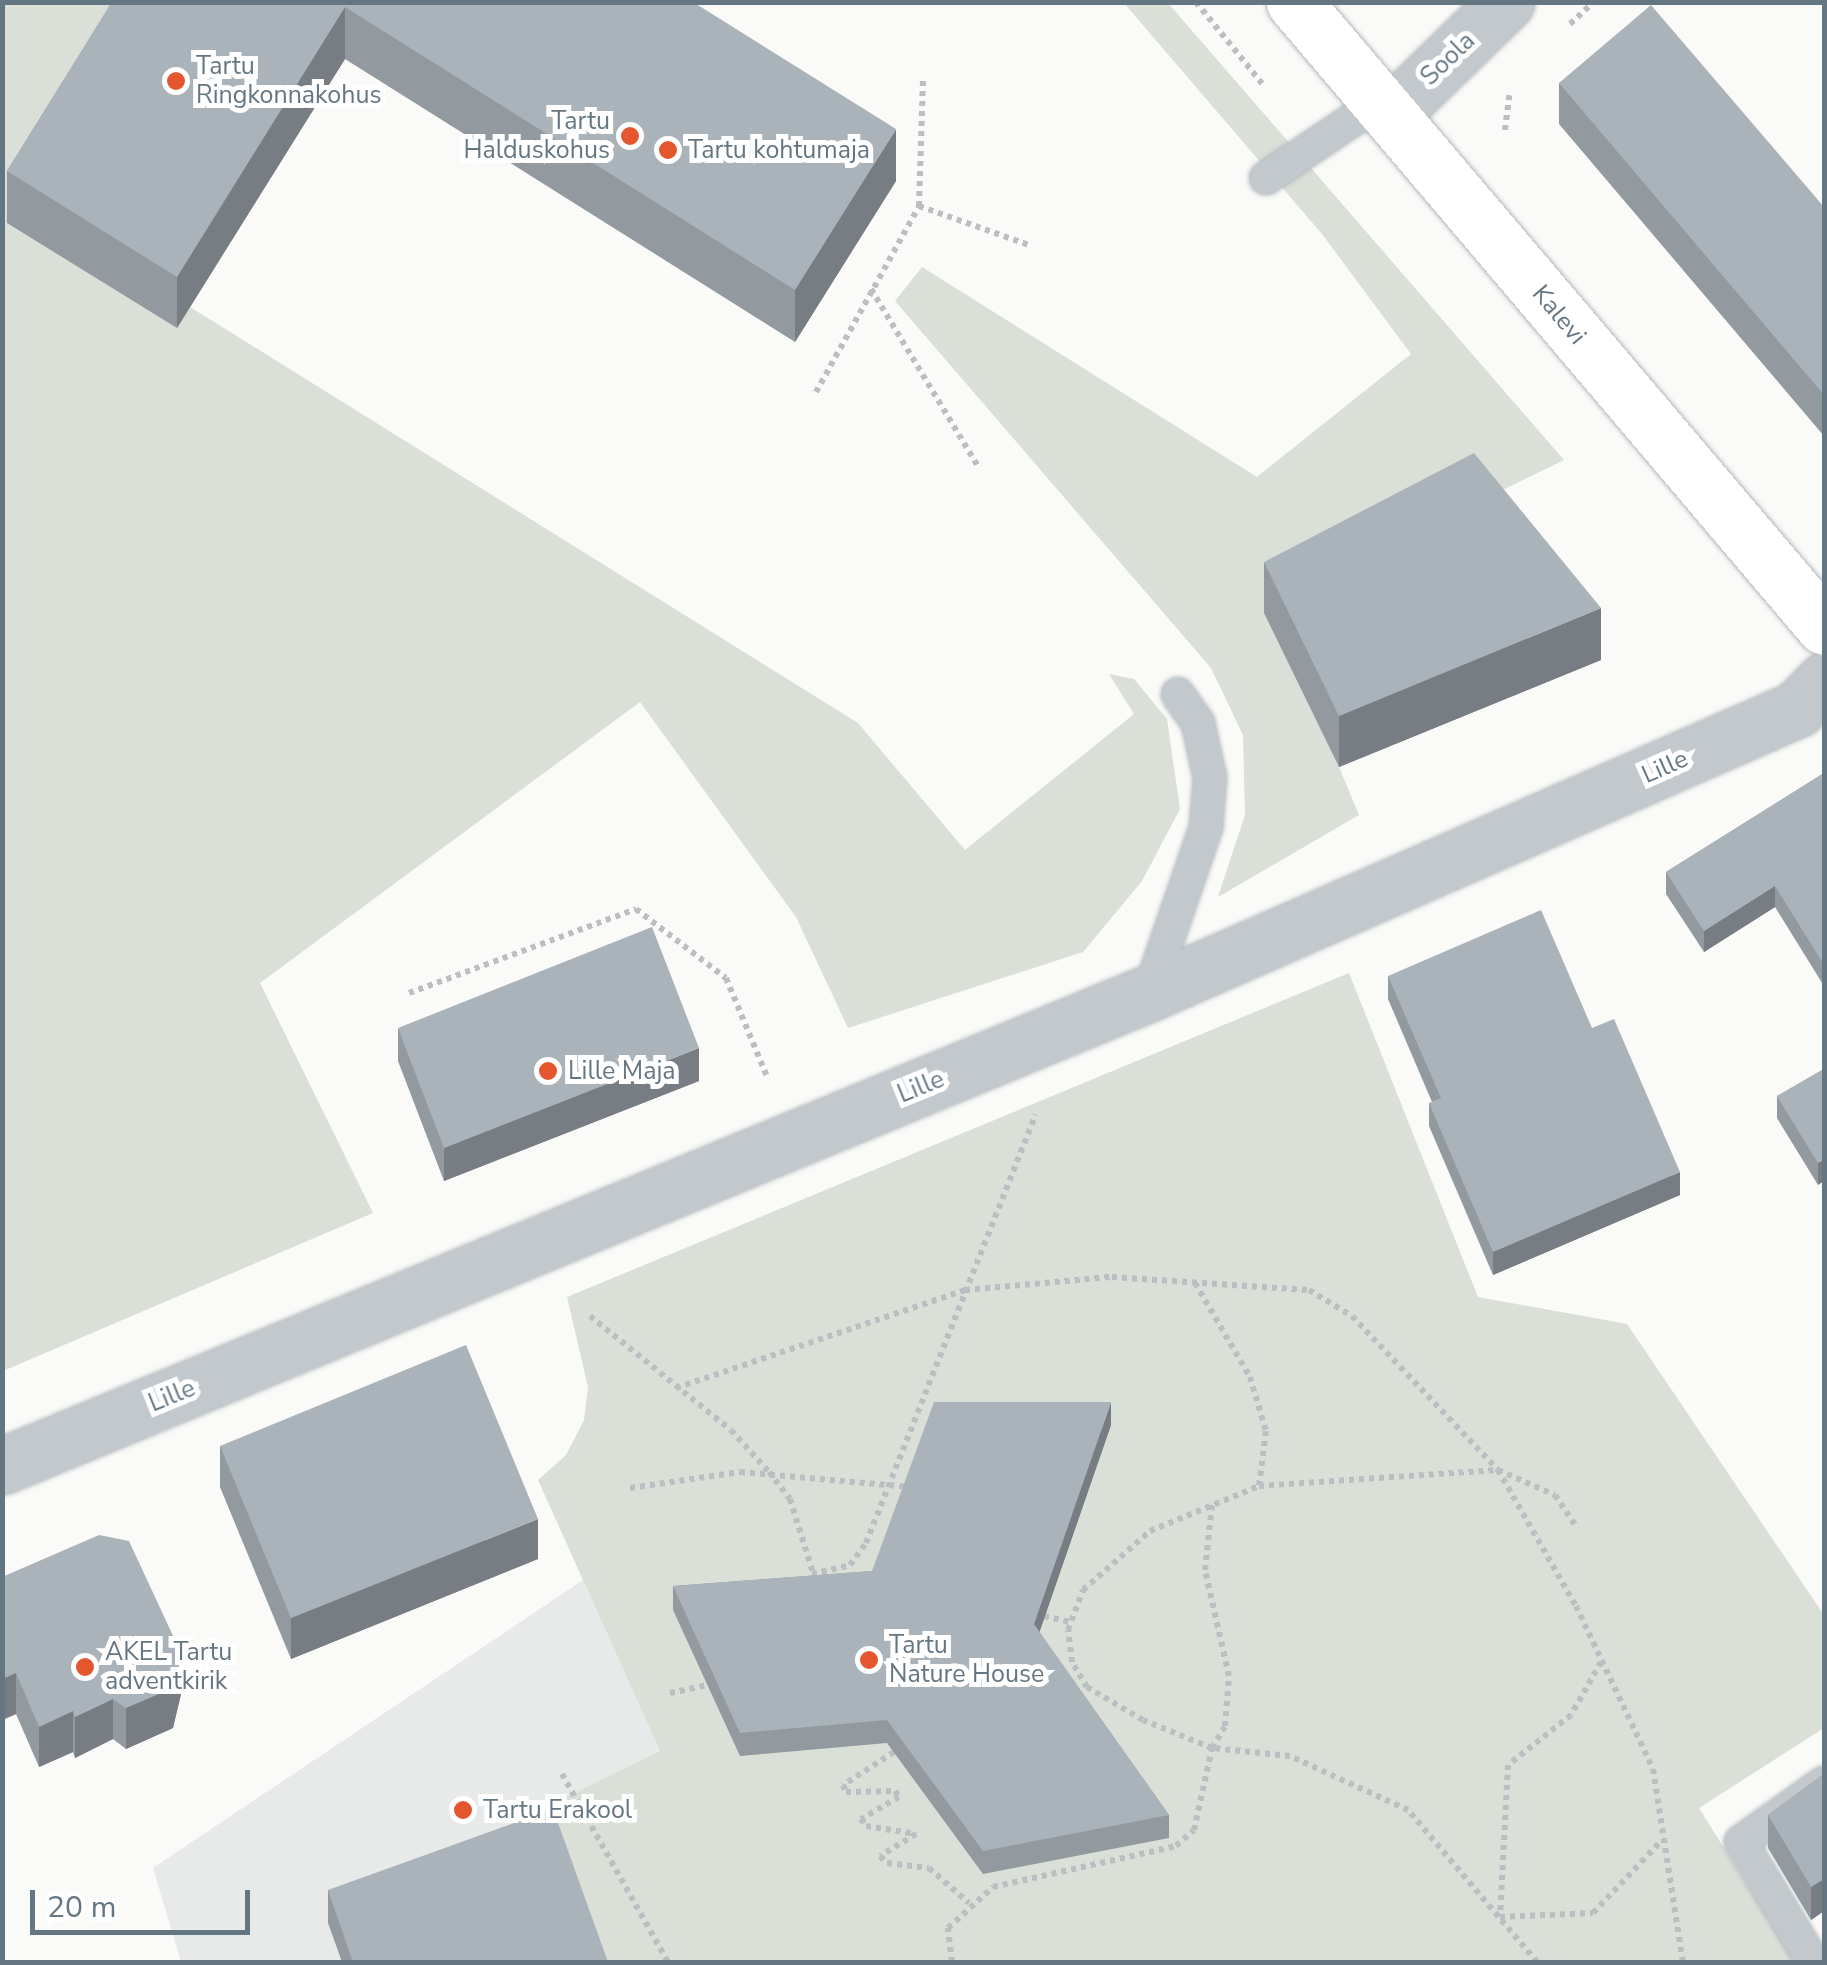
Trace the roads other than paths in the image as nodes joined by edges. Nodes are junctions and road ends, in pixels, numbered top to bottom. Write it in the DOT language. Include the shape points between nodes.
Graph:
graph roads {
  1 [pos="1294,2"];
  2 [pos="1506,2"];
  3 [pos="1384,108"];
  4 [pos="1266,178"];
  5 [pos="1824,628"];
  6 [pos="1824,681"];
  7 [pos="1178,694"];
  8 [pos="1148,993"];
  9 [pos="2,1466"];
  10 [pos="1824,1783"];
  11 [pos="1812,1962"];
  1 -- 3 [label="street, Kalevi"];
  2 -- 3 [label="street, Soola"];
  3 -- 4 [label="lane"];
  3 -- 5 [label="street, Kalevi"];
  6 -- 8 [label="street, Lille" via="1797,709"];
  7 -- 8 [label="lane" via="1198,724 1210,778 1206,828"];
  8 -- 9 [label="street, Lille"];
  10 -- 11 [label="lane" via="1741,1842"];
}
